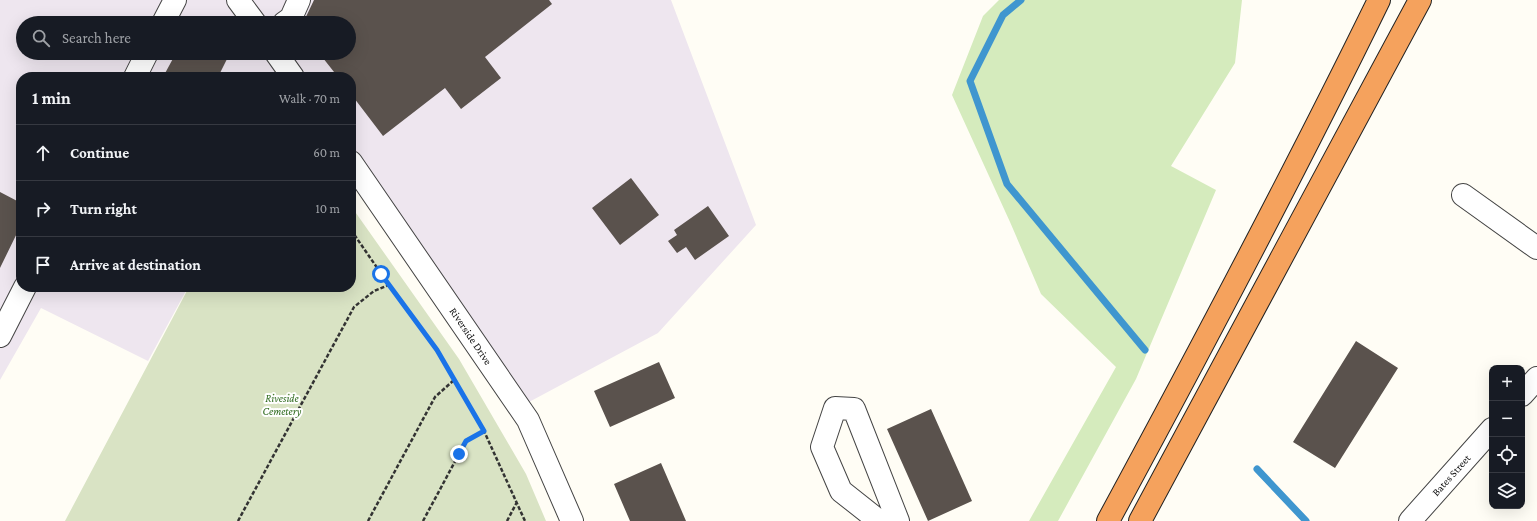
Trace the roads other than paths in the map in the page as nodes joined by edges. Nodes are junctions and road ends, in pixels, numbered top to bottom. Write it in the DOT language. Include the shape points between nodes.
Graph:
graph roads {
  1 [pos="175,0"];
  2 [pos="238,0"];
  3 [pos="299,0"];
  4 [pos="1379,0"];
  5 [pos="1420,0"];
  6 [pos="167,16"];
  7 [pos="250,16"];
  8 [pos="291,16"];
  9 [pos="144,60"];
  10 [pos="281,60"];
  11 [pos="138,72"];
  12 [pos="289,72"];
  13 [pos="356,169"];
  14 [pos="1463,195"];
  15 [pos="1537,248"];
  16 [pos="22,292"];
  17 [pos="0,336"];
  18 [pos="1537,378"];
  19 [pos="1525,392"];
  20 [pos="1489,432"];
  21 [pos="572,521"];
  22 [pos="878,521"];
  23 [pos="898,521"];
  24 [pos="1108,521"];
  25 [pos="1140,521"];
  26 [pos="1410,521"];
  1 -- 6 [label="street"];
  2 -- 7 [label="street"];
  3 -- 8 [label="street"];
  4 -- 24 [label="highway" via="1215,324"];
  5 -- 25 [label="highway"];
  9 -- 11 [label="street"];
  10 -- 12 [label="street"];
  13 -- 21 [label="street, Riverside Drive" via="528,420"];
  14 -- 15 [label="street"];
  16 -- 17 [label="street"];
  18 -- 19 [label="street"];
  20 -- 26 [label="street, Bates Street"];
  22 -- 23 [label="street" via="841,491 822,447 835,408 854,409"];
}
